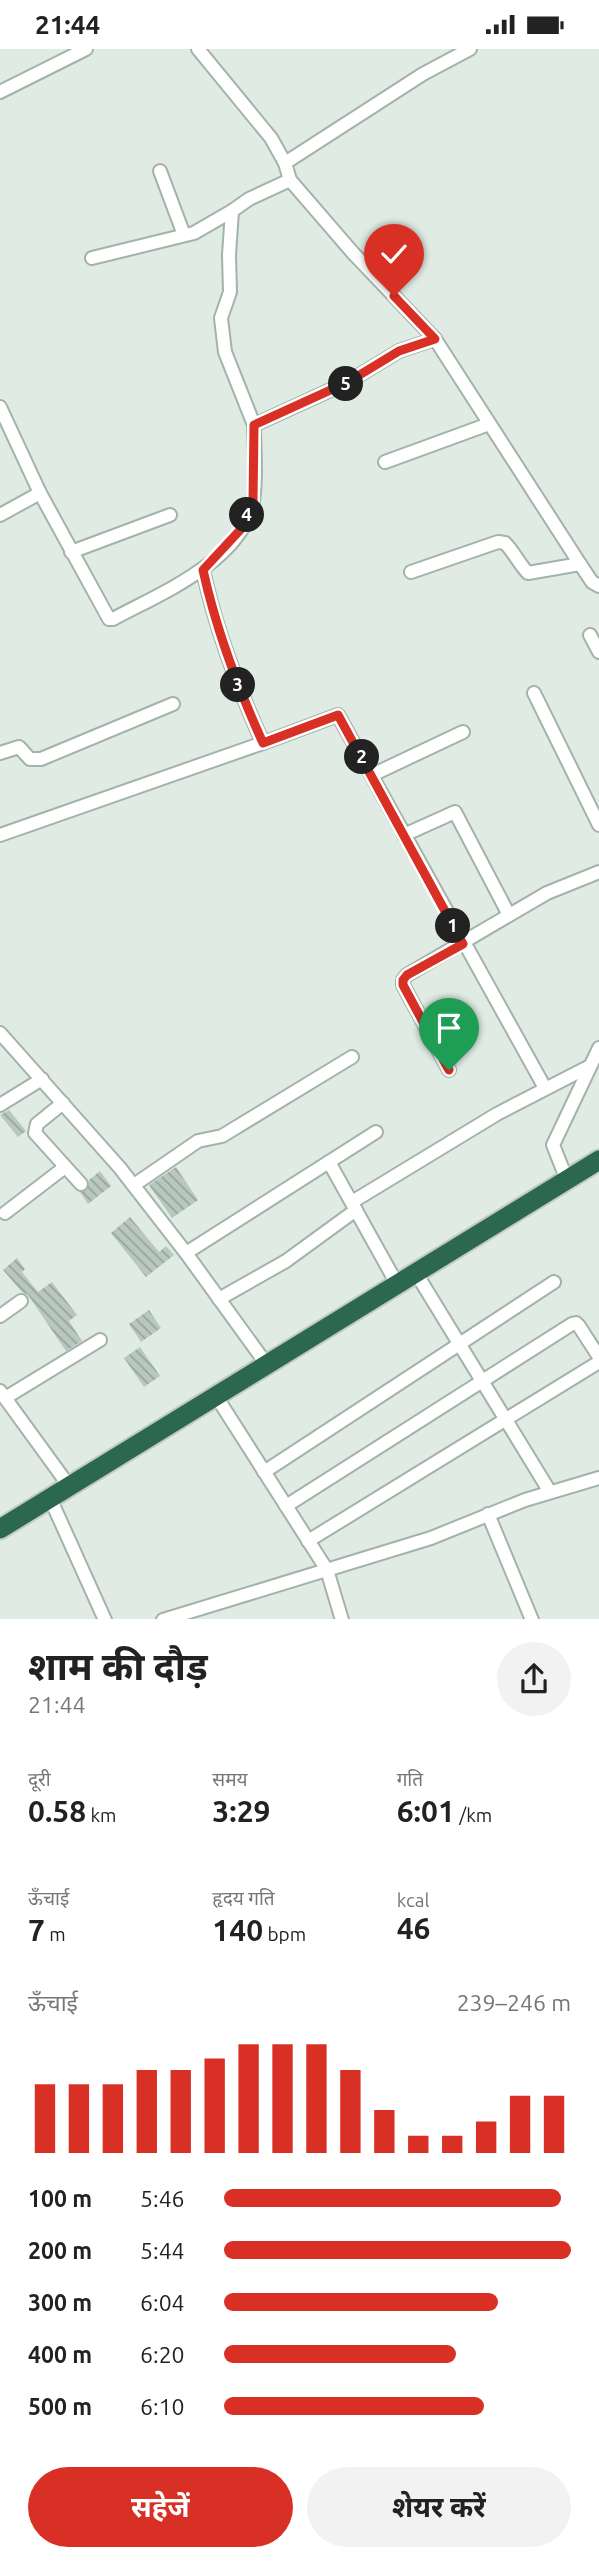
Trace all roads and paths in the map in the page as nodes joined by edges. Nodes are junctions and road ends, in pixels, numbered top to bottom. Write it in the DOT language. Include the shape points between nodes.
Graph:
graph roads {
  1 [pos="86,49"];
  2 [pos="198,49"];
  3 [pos="470,49"];
  4 [pos="0,92"];
  5 [pos="285,163"];
  6 [pos="160,171"];
  7 [pos="290,180"];
  8 [pos="232,211"];
  9 [pos="184,235"];
  10 [pos="92,258"];
  11 [pos="435,339"];
  12 [pos="0,407"];
  13 [pos="489,424"];
  14 [pos="254,425"];
  15 [pos="385,462"];
  16 [pos="40,493"];
  17 [pos="0,515"];
  18 [pos="170,515"];
  19 [pos="71,552"];
  20 [pos="580,564"];
  21 [pos="203,570"];
  22 [pos="411,572"];
  23 [pos="599,586"];
  24 [pos="590,635"];
  25 [pos="599,652"];
  26 [pos="534,693"];
  27 [pos="173,704"];
  28 [pos="463,731"];
  29 [pos="263,743"];
  30 [pos="0,753"];
  31 [pos="372,775"];
  32 [pos="599,825"];
  33 [pos="0,835"];
  34 [pos="404,835"];
  35 [pos="599,872"];
  36 [pos="509,915"];
  37 [pos="463,944"];
  38 [pos="1,1035"];
  39 [pos="599,1048"];
  40 [pos="352,1056"];
  41 [pos="590,1066"];
  42 [pos="449,1070"];
  43 [pos="42,1079"];
  44 [pos="545,1088"];
  45 [pos="63,1103"];
  46 [pos="0,1105"];
  47 [pos="376,1132"];
  48 [pos="599,1160"];
  49 [pos="329,1162"];
  50 [pos="65,1167"];
  51 [pos="567,1180"];
  52 [pos="81,1184"];
  53 [pos="134,1185"];
  54 [pos="354,1206"];
  55 [pos="5,1213"];
  56 [pos="186,1253"];
  57 [pos="416,1273"];
  58 [pos="554,1282"];
  59 [pos="397,1284"];
  60 [pos="219,1299"];
  61 [pos="21,1301"];
  62 [pos="1,1312"];
  63 [pos="100,1340"];
  64 [pos="460,1344"];
  65 [pos="599,1360"];
  66 [pos="267,1365"];
  67 [pos="483,1380"];
  68 [pos="2,1395"];
  69 [pos="216,1396"];
  70 [pos="506,1419"];
  71 [pos="264,1472"];
  72 [pos="599,1478"];
  73 [pos="69,1486"];
  74 [pos="550,1492"];
  75 [pos="50,1498"];
  76 [pos="286,1506"];
  77 [pos="488,1514"];
  78 [pos="0,1529"];
  79 [pos="308,1541"];
  80 [pos="327,1570"];
  81 [pos="105,1619"];
  82 [pos="163,1619"];
  83 [pos="342,1619"];
  84 [pos="532,1619"];
  1 -- 4 [label="street"];
  2 -- 5 [label="street" via="271,138"];
  3 -- 5 [label="street"];
  5 -- 7 [label="street"];
  6 -- 9 [label="street"];
  7 -- 8 [label="street"];
  7 -- 11 [label="street"];
  8 -- 9 [label="street"];
  8 -- 14 [label="street" via="230,292 221,318 225,352"];
  9 -- 10 [label="street"];
  11 -- 13 [label="street"];
  11 -- 14 [label="street" via="399,351 348,382"];
  12 -- 16 [label="street"];
  13 -- 15 [label="street"];
  13 -- 20 [label="street"];
  14 -- 21 [label="street" via="253,501 242,528"];
  16 -- 17 [label="street"];
  16 -- 19 [label="street"];
  18 -- 19 [label="street"];
  19 -- 21 [label="street" via="109,619"];
  20 -- 22 [label="street" via="528,573 509,547 498,543"];
  20 -- 23 [label="street"];
  21 -- 29 [label="street" via="244,702"];
  24 -- 25 [label="street"];
  26 -- 32 [label="street"];
  27 -- 30 [label="street" via="41,759 30,759 19,747"];
  28 -- 31 [label="street"];
  29 -- 31 [label="street" via="338,715"];
  29 -- 33 [label="street"];
  31 -- 34 [label="street"];
  34 -- 36 [label="street" via="455,812"];
  34 -- 37 [label="street"];
  35 -- 36 [label="street"];
  36 -- 37 [label="street"];
  37 -- 42 [label="street" via="403,980"];
  37 -- 44 [label="street"];
  38 -- 43 [label="street"];
  39 -- 41 [label="street"];
  40 -- 53 [label="street" via="222,1136 198,1141"];
  41 -- 44 [label="street"];
  41 -- 51 [label="street" via="553,1145"];
  43 -- 45 [label="street"];
  43 -- 46 [label="street"];
  44 -- 54 [label="street"];
  45 -- 50 [label="street" via="34,1129"];
  45 -- 53 [label="street"];
  47 -- 49 [label="street"];
  48 -- 51 [label="highway"];
  49 -- 54 [label="street"];
  49 -- 56 [label="street"];
  50 -- 52 [label="street"];
  50 -- 55 [label="street"];
  51 -- 57 [label="highway"];
  53 -- 56 [label="street"];
  54 -- 59 [label="street"];
  54 -- 60 [label="street" via="286,1261"];
  56 -- 60 [label="street"];
  57 -- 59 [label="highway"];
  57 -- 64 [label="street"];
  58 -- 64 [label="street"];
  59 -- 66 [label="highway"];
  60 -- 66 [label="street"];
  61 -- 62 [label="street"];
  63 -- 68 [label="street"];
  64 -- 67 [label="street"];
  64 -- 71 [label="street"];
  65 -- 67 [label="street" via="576,1323"];
  65 -- 70 [label="street"];
  66 -- 69 [label="highway"];
  67 -- 70 [label="street"];
  67 -- 76 [label="street"];
  68 -- 73 [label="street"];
  69 -- 71 [label="street"];
  69 -- 73 [label="highway"];
  70 -- 74 [label="street"];
  70 -- 79 [label="street"];
  71 -- 76 [label="street"];
  72 -- 74 [label="street"];
  73 -- 75 [label="highway"];
  74 -- 77 [label="street"];
  75 -- 78 [label="highway"];
  75 -- 81 [label="street"];
  76 -- 79 [label="street"];
  77 -- 80 [label="street" via="431,1538"];
  77 -- 84 [label="street"];
  79 -- 80 [label="street"];
  80 -- 82 [label="street"];
  80 -- 83 [label="street"];
}
